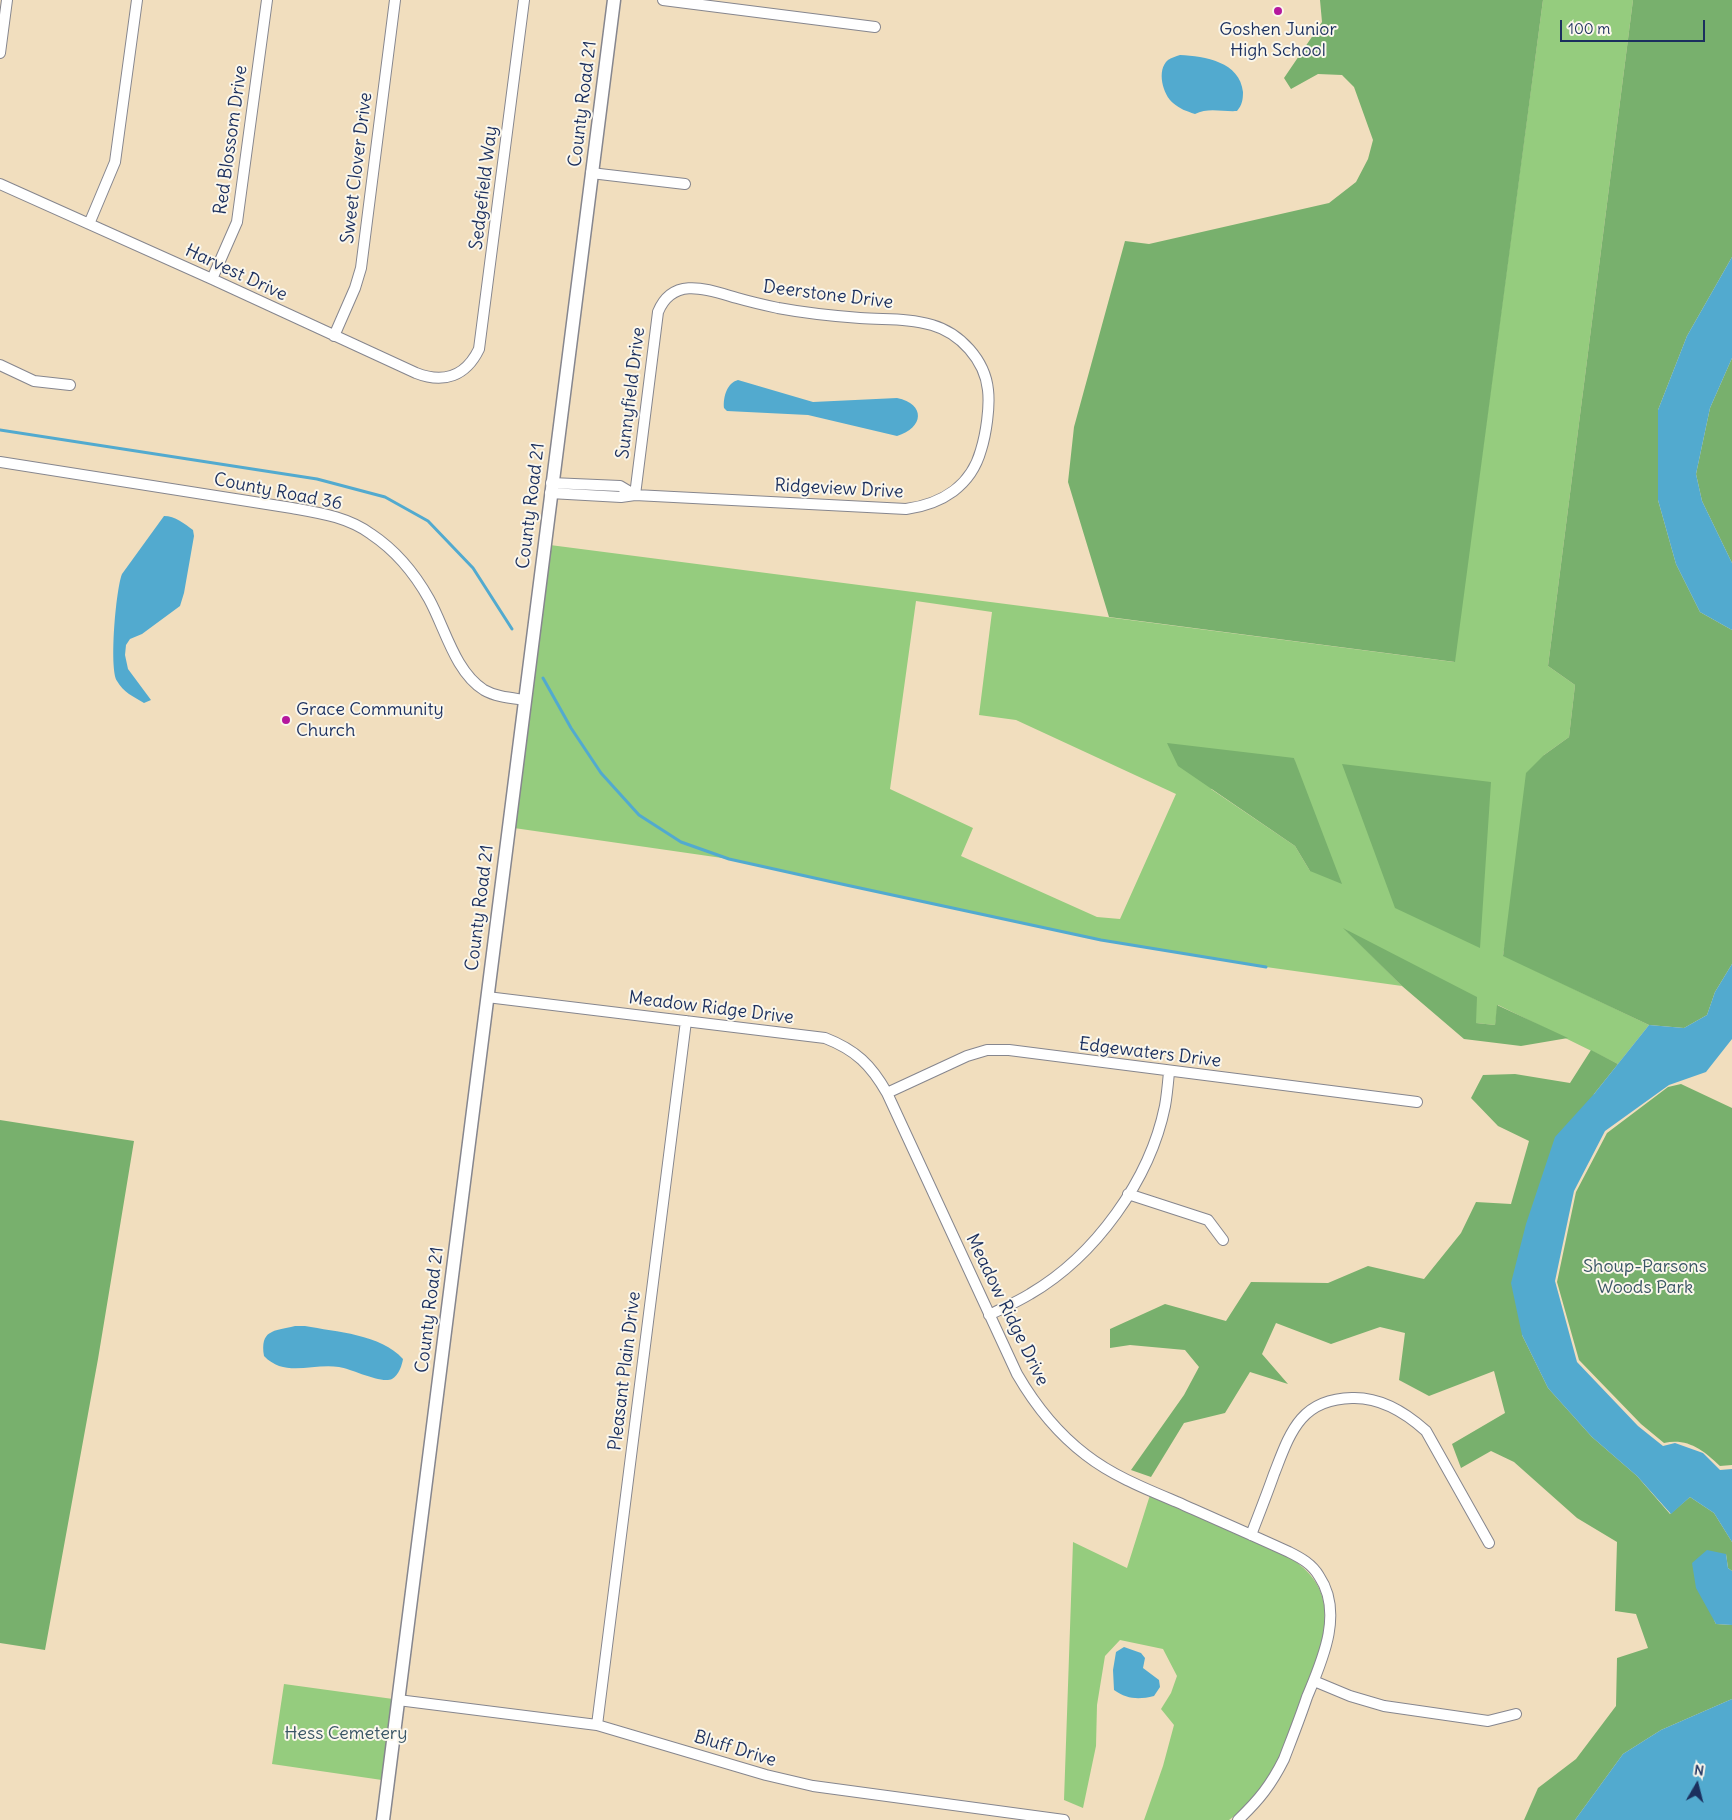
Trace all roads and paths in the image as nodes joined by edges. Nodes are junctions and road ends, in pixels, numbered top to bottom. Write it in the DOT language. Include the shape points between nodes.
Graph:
graph roads {
  1 [pos="7,0"];
  2 [pos="136,0"];
  3 [pos="267,0"];
  4 [pos="395,0"];
  5 [pos="524,0"];
  6 [pos="614,0"];
  7 [pos="663,0"];
  8 [pos="875,27"];
  9 [pos="0,53"];
  10 [pos="591,173"];
  11 [pos="0,184"];
  12 [pos="685,184"];
  13 [pos="89,224"];
  14 [pos="212,279"];
  15 [pos="666,298"];
  16 [pos="334,336"];
  17 [pos="958,337"];
  18 [pos="0,366"];
  19 [pos="460,372"];
  20 [pos="70,385"];
  21 [pos="0,462"];
  22 [pos="551,488"];
  23 [pos="635,495"];
  24 [pos="525,700"];
  25 [pos="487,997"];
  26 [pos="686,1021"];
  27 [pos="1169,1072"];
  28 [pos="887,1093"];
  29 [pos="1418,1102"];
  30 [pos="1128,1194"];
  31 [pos="1223,1240"];
  32 [pos="989,1315"];
  33 [pos="1251,1535"];
  34 [pos="1489,1543"];
  35 [pos="1314,1681"];
  36 [pos="398,1700"];
  37 [pos="1516,1714"];
  38 [pos="597,1725"];
  39 [pos="383,1820"];
  40 [pos="1064,1820"];
  41 [pos="1238,1820"];
  1 -- 9 [label="street"];
  2 -- 13 [label="street" via="115,162"];
  3 -- 14 [label="street, Red Blossom Drive" via="240,210"];
  4 -- 16 [label="street, Sweet Clover Drive" via="361,268"];
  5 -- 19 [label="street, Sedgefield Way" via="481,339 475,357"];
  6 -- 10 [label="street, County Road 21"];
  7 -- 8 [label="street"];
  10 -- 12 [label="street"];
  10 -- 22 [label="street, County Road 21"];
  11 -- 13 [label="street, Harvest Drive"];
  13 -- 14 [label="street, Harvest Drive"];
  14 -- 16 [label="street, Harvest Drive"];
  15 -- 17 [label="street, Deerstone Drive" via="682,289 702,288 796,310 919,321"];
  15 -- 23 [label="street, Sunnyfield Drive" via="656,323"];
  16 -- 19 [label="street, Harvest Drive" via="426,377 442,378"];
  17 -- 23 [label="street, Ridgeview Drive" via="978,361 988,390 983,445 973,471 962,485 934,503 906,509"];
  18 -- 20 [label="street" via="34,381"];
  21 -- 24 [label="street, County Road 36" via="292,508 349,522 371,533 410,570 429,599 456,658 471,678 484,690"];
  22 -- 23 [label="street, Ridgeview Drive" via="620,497"];
  22 -- 24 [label="street, County Road 21"];
  24 -- 25 [label="street, County Road 21"];
  25 -- 26 [label="street, Meadow Ridge Drive"];
  25 -- 36 [label="street, County Road 21"];
  26 -- 28 [label="street, Meadow Ridge Drive" via="825,1038 854,1052"];
  26 -- 38 [label="street, Pleasant Plain Drive"];
  27 -- 28 [label="street, Edgewaters Drive" via="1009,1050 987,1050"];
  27 -- 29 [label="street, Edgewaters Drive"];
  27 -- 30 [label="street" via="1165,1106 1152,1149"];
  28 -- 32 [label="street, Meadow Ridge Drive"];
  30 -- 31 [label="street" via="1208,1220"];
  30 -- 32 [label="street" via="1098,1237 1077,1258 1031,1294"];
  32 -- 33 [label="street, Meadow Ridge Drive" via="1031,1398 1086,1455 1137,1485"];
  33 -- 34 [label="street" via="1290,1434 1301,1419 1322,1403 1340,1398 1360,1398 1398,1409 1426,1431"];
  33 -- 35 [label="street, Meadow Ridge Drive" via="1304,1560 1320,1577 1327,1591 1330,1606 1327,1644"];
  35 -- 37 [label="street" via="1384,1706 1488,1721"];
  35 -- 41 [label="street, Meadow Ridge Drive" via="1275,1776 1265,1793"];
  36 -- 38 [label="street, Bluff Drive"];
  36 -- 39 [label="street, County Road 21"];
  38 -- 40 [label="street, Bluff Drive" via="790,1782"];
}
